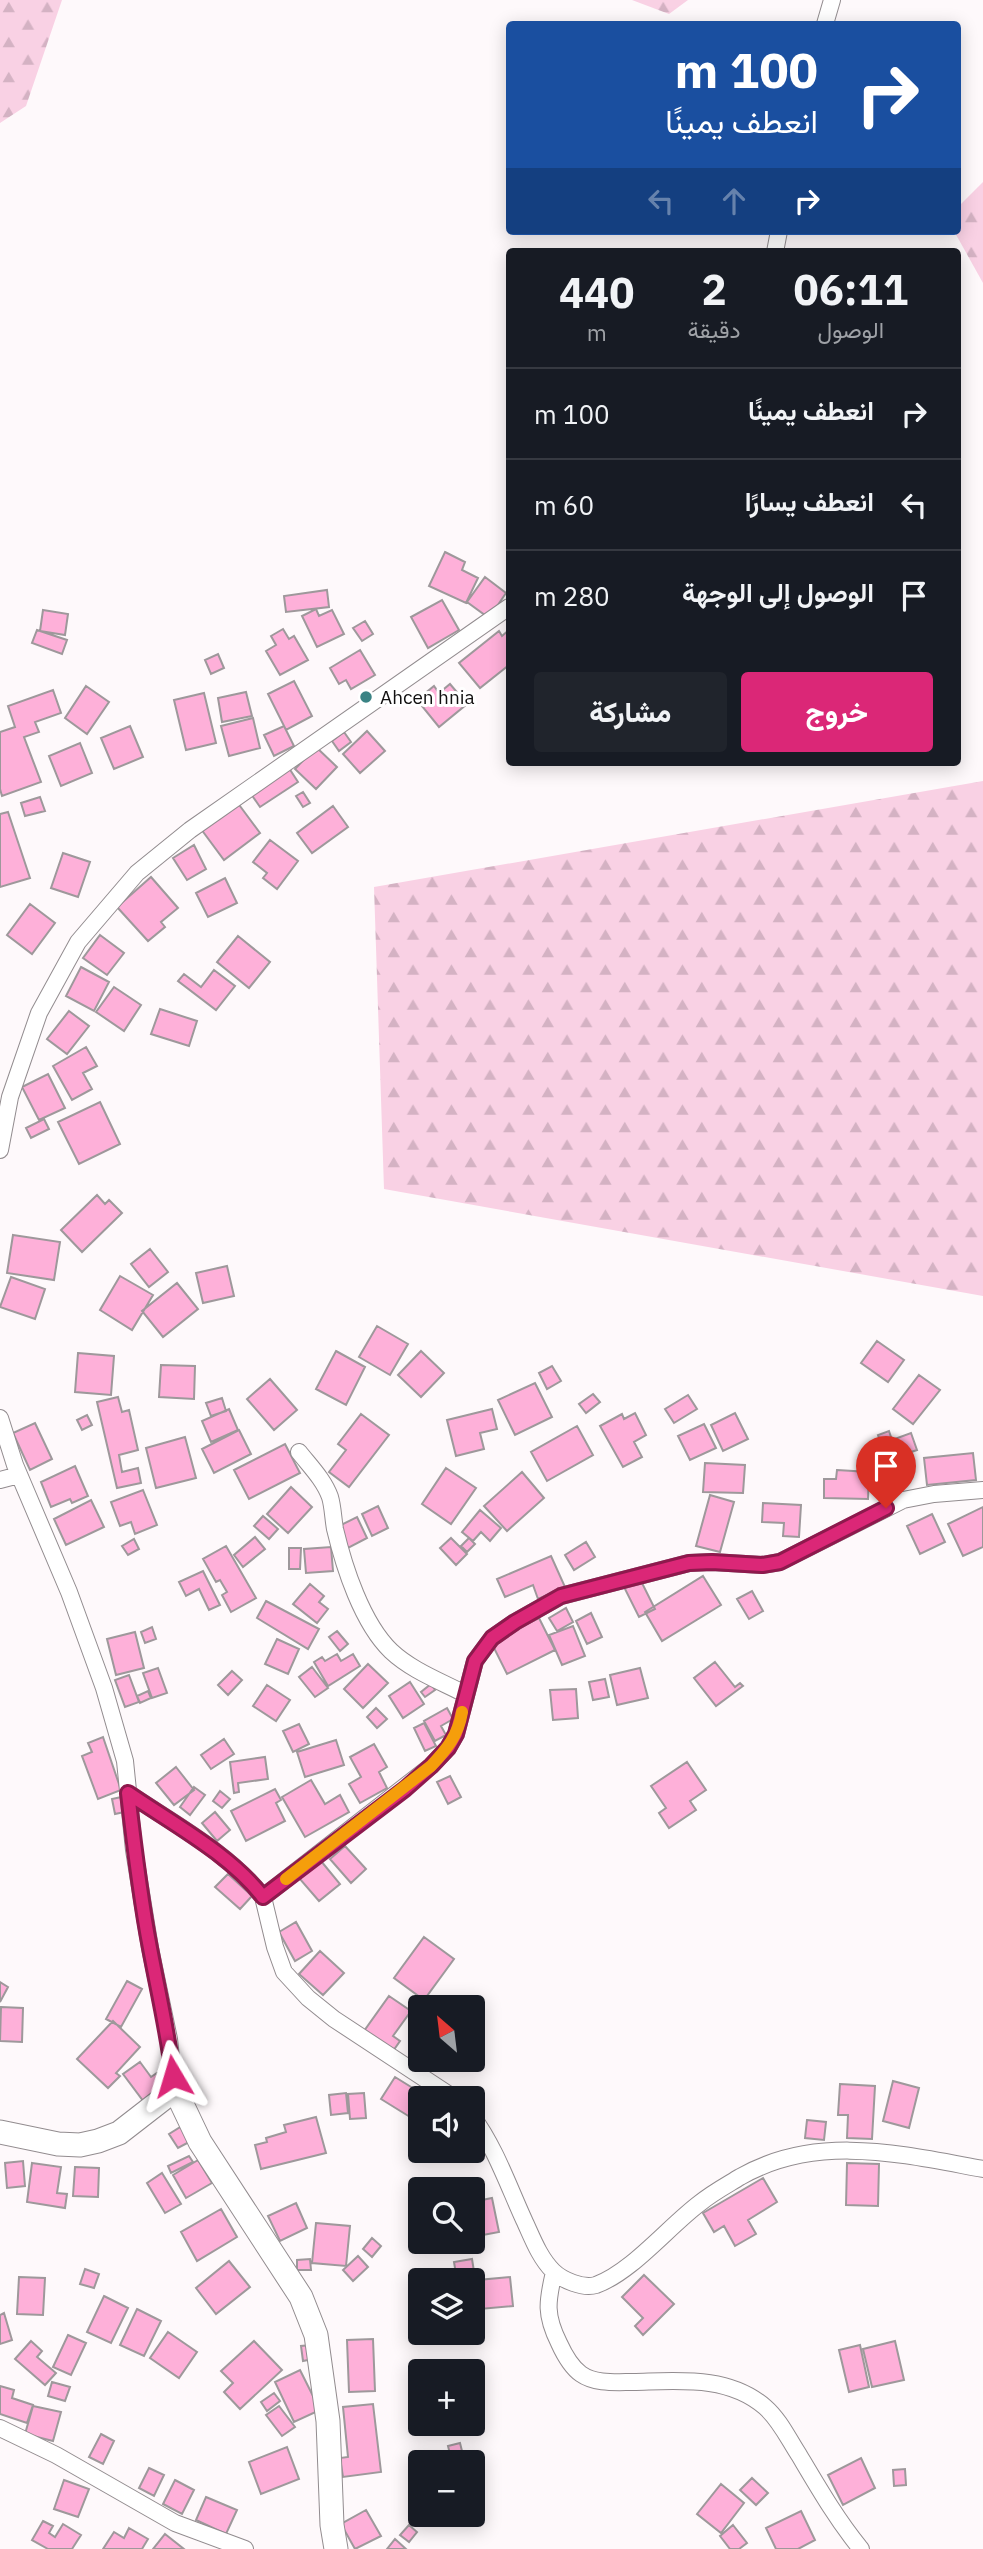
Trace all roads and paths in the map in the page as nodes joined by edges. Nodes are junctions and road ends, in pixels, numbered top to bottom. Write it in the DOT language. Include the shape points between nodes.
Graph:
graph roads {
  1 [pos="832,0"];
  2 [pos="826,21"];
  3 [pos="506,609"];
  4 [pos="0,1150"];
  5 [pos="0,1418"];
  6 [pos="299,1452"];
  7 [pos="19,1475"];
  8 [pos="0,1480"];
  9 [pos="983,1490"];
  10 [pos="465,1695"];
  11 [pos="128,1793"];
  12 [pos="263,1897"];
  13 [pos="173,2076"];
  14 [pos="436,2086"];
  15 [pos="0,2132"];
  16 [pos="485,2134"];
  17 [pos="983,2169"];
  18 [pos="554,2272"];
  19 [pos="0,2428"];
  20 [pos="245,2549"];
  21 [pos="336,2549"];
  22 [pos="860,2549"];
  1 -- 2 [label="street"];
  3 -- 4 [label="street" via="190,830 137,873 78,942 39,1013 10,1097"];
  5 -- 7 [label="street"];
  6 -- 10 [label="street" via="330,1498 338,1539 372,1626 404,1662"];
  7 -- 8 [label="street"];
  7 -- 11 [label="street" via="104,1688 125,1762"];
  9 -- 10 [label="street" via="903,1500 780,1562 689,1563 561,1596 492,1638 475,1661"];
  10 -- 12 [label="street" via="456,1734 431,1766"];
  11 -- 12 [label="street" via="233,1866"];
  11 -- 13 [label="street"];
  12 -- 14 [label="street" via="284,1972 334,2019"];
  13 -- 15 [label="street" via="168,2095 119,2133 98,2141 58,2144"];
  13 -- 21 [label="street" via="200,2142 302,2297 316,2335 328,2421"];
  16 -- 18 [label="street" via="539,2253"];
  17 -- 18 [label="street" via="890,2152 825,2150 787,2158 743,2176 700,2202 615,2276 593,2286 571,2283"];
  18 -- 22 [label="street" via="548,2318 566,2356 580,2373 615,2382 714,2383 745,2393 780,2425"];
  19 -- 20 [label="street" via="175,2523"];
}
